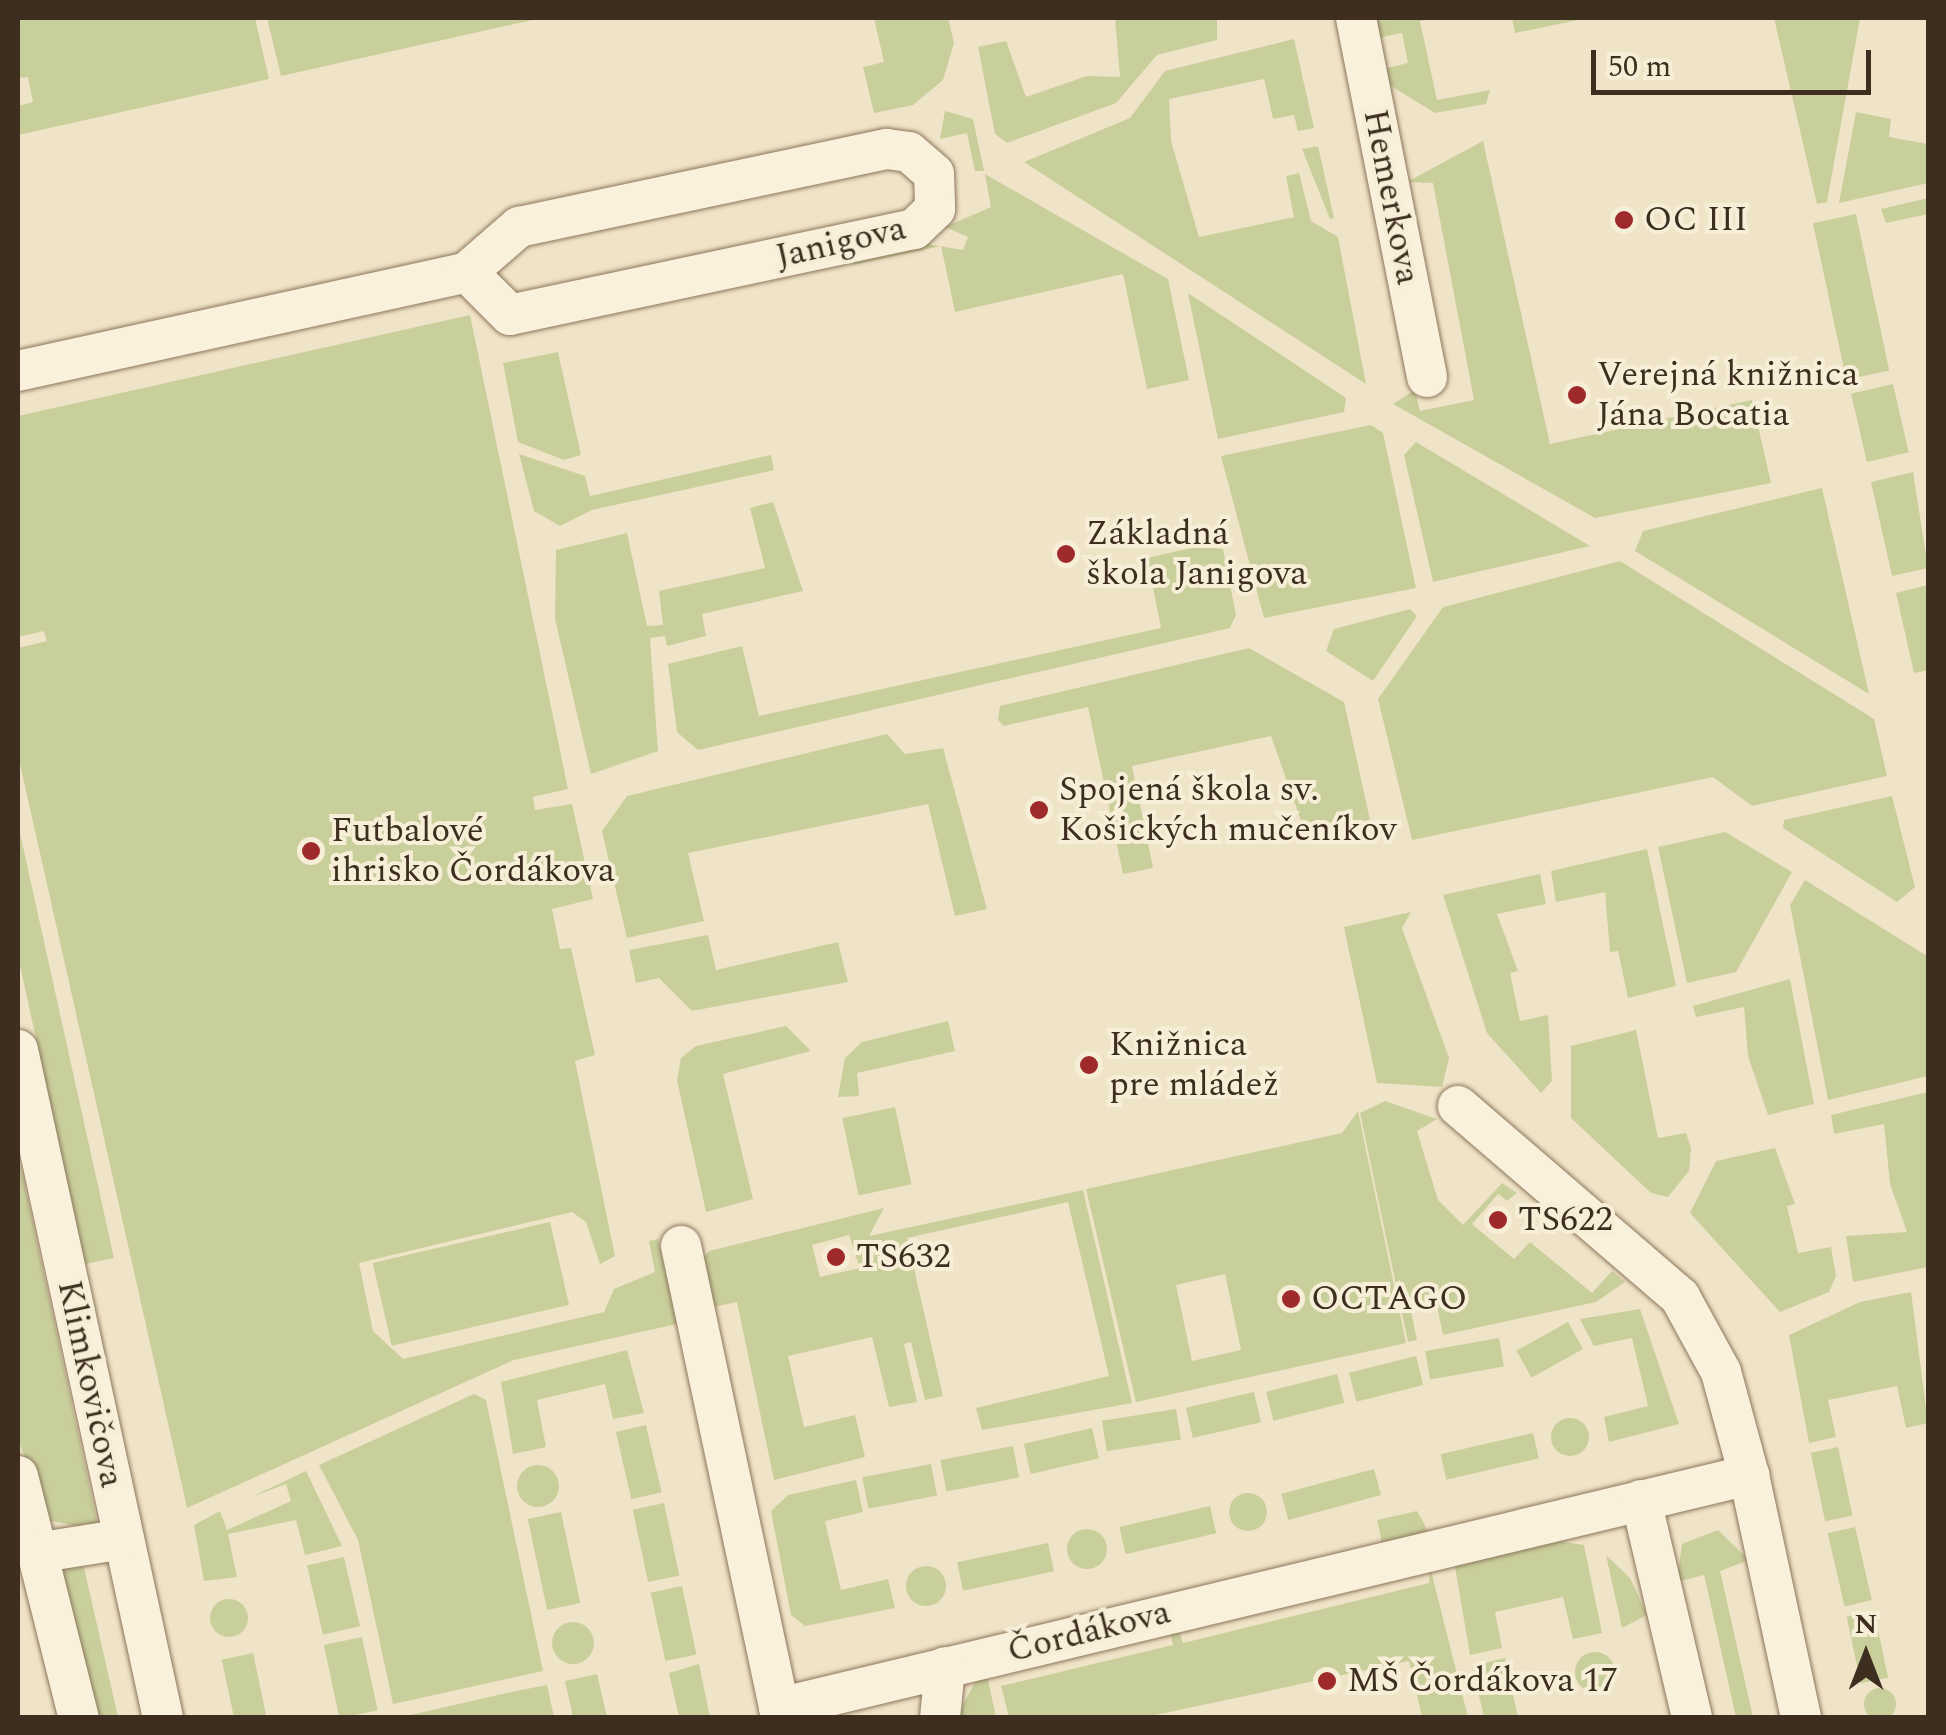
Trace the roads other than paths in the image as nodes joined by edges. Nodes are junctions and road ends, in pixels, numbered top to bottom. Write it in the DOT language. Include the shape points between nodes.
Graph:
graph roads {
  1 [pos="1356,18"];
  2 [pos="467,272"];
  3 [pos="18,372"];
  4 [pos="1427,377"];
  5 [pos="18,1050"];
  6 [pos="1458,1106"];
  7 [pos="682,1246"];
  8 [pos="1749,1475"];
  9 [pos="18,1476"];
  10 [pos="1641,1500"];
  11 [pos="124,1539"];
  12 [pos="36,1553"];
  13 [pos="946,1667"];
  14 [pos="780,1712"];
  15 [pos="78,1718"];
  16 [pos="163,1718"];
  17 [pos="940,1718"];
  18 [pos="1692,1718"];
  19 [pos="1802,1718"];
  1 -- 4 [label="street, Hemerkova"];
  2 -- 2 [label="street, Janigova" via="510,315 583,300 914,229 935,209 934,174 909,152 887,150 785,171 519,228"];
  2 -- 3 [label="street, Janigova"];
  5 -- 11 [label="street, Klimkovičova"];
  6 -- 8 [label="street" via="1687,1306 1721,1372"];
  7 -- 14 [label="street, Čordákova"];
  8 -- 10 [label="street, Čordákova"];
  8 -- 19 [label="street"];
  9 -- 12 [label="street"];
  10 -- 13 [label="street, Čordákova"];
  10 -- 18 [label="street"];
  11 -- 12 [label="street"];
  11 -- 16 [label="street, Klimkovičova"];
  12 -- 15 [label="street"];
  13 -- 14 [label="street, Čordákova"];
  13 -- 17 [label="street"];
}
